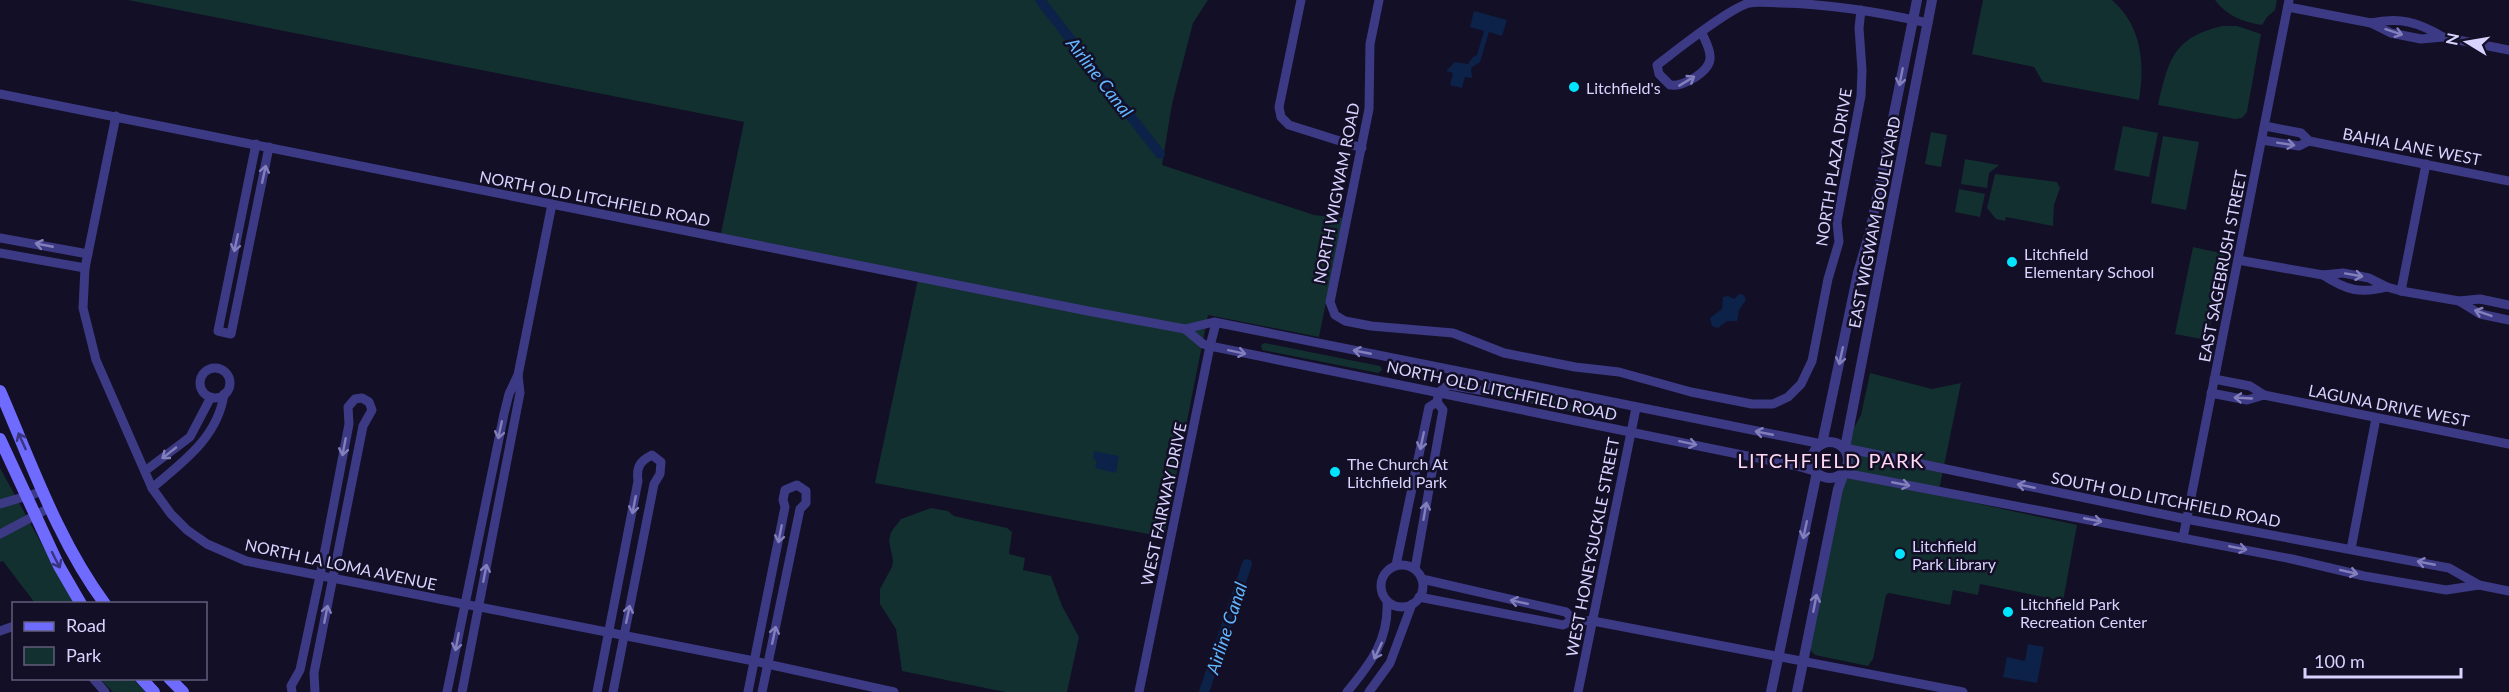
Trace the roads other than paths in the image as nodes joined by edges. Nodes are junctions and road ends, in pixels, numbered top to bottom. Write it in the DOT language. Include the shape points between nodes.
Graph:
graph roads {
  1 [pos="1301,0"];
  2 [pos="1379,0"];
  3 [pos="1917,0"];
  4 [pos="1932,0"];
  5 [pos="2289,3"];
  6 [pos="1861,9"];
  7 [pos="1912,19"];
  8 [pos="2371,22"];
  9 [pos="1928,23"];
  10 [pos="1702,33"];
  11 [pos="2443,37"];
  12 [pos="2509,50"];
  13 [pos="0,94"];
  14 [pos="116,116"];
  15 [pos="2265,126"];
  16 [pos="2262,140"];
  17 [pos="2309,141"];
  18 [pos="256,144"];
  19 [pos="269,147"];
  20 [pos="1362,148"];
  21 [pos="2426,164"];
  22 [pos="2509,181"];
  23 [pos="552,204"];
  24 [pos="241,220"];
  25 [pos="254,222"];
  26 [pos="0,238"];
  27 [pos="0,253"];
  28 [pos="88,254"];
  29 [pos="2238,260"];
  30 [pos="85,268"];
  31 [pos="2323,276"];
  32 [pos="229,277"];
  33 [pos="242,279"];
  34 [pos="2387,288"];
  35 [pos="2401,291"];
  36 [pos="2459,301"];
  37 [pos="2509,305"];
  38 [pos="2509,320"];
  39 [pos="1216,323"];
  40 [pos="1185,329"];
  41 [pos="1210,346"];
  42 [pos="1618,372"];
  43 [pos="518,375"];
  44 [pos="2214,379"];
  45 [pos="1502,380"];
  46 [pos="0,391"];
  47 [pos="1439,392"];
  48 [pos="2211,393"];
  49 [pos="224,394"];
  50 [pos="2264,395"];
  51 [pos="211,397"];
  52 [pos="1437,402"];
  53 [pos="1636,408"];
  54 [pos="2376,418"];
  55 [pos="1630,432"];
  56 [pos="190,436"];
  57 [pos="0,439"];
  58 [pos="1822,444"];
  59 [pos="2509,444"];
  60 [pos="201,445"];
  61 [pos="1845,448"];
  62 [pos="145,471"];
  63 [pos="1817,472"];
  64 [pos="1844,473"];
  65 [pos="338,483"];
  66 [pos="351,485"];
  67 [pos="153,488"];
  68 [pos="44,491"];
  69 [pos="25,495"];
  70 [pos="486,498"];
  71 [pos="499,501"];
  72 [pos="0,504"];
  73 [pos="51,507"];
  74 [pos="34,515"];
  75 [pos="2186,519"];
  76 [pos="0,534"];
  77 [pos="2183,538"];
  78 [pos="627,541"];
  79 [pos="642,544"];
  80 [pos="2351,549"];
  81 [pos="1396,565"];
  82 [pos="773,569"];
  83 [pos="1415,569"];
  84 [pos="787,572"];
  85 [pos="320,576"];
  86 [pos="333,579"];
  87 [pos="1422,579"];
  88 [pos="2479,585"];
  89 [pos="2509,591"];
  90 [pos="1387,601"];
  91 [pos="1416,601"];
  92 [pos="80,602"];
  93 [pos="104,602"];
  94 [pos="464,605"];
  95 [pos="479,608"];
  96 [pos="1573,620"];
  97 [pos="1593,621"];
  98 [pos="609,633"];
  99 [pos="624,636"];
  100 [pos="305,648"];
  101 [pos="319,650"];
  102 [pos="1784,656"];
  103 [pos="1803,660"];
  104 [pos="754,661"];
  105 [pos="768,664"];
  106 [pos="450,679"];
  107 [pos="95,680"];
  108 [pos="143,680"];
  109 [pos="171,680"];
  110 [pos="463,687"];
  111 [pos="1919,688"];
  112 [pos="105,692"];
  113 [pos="154,692"];
  114 [pos="183,692"];
  115 [pos="292,692"];
  116 [pos="315,692"];
  117 [pos="447,692"];
  118 [pos="597,692"];
  119 [pos="613,692"];
  120 [pos="748,692"];
  121 [pos="762,692"];
  122 [pos="894,692"];
  123 [pos="1139,692"];
  124 [pos="1347,692"];
  125 [pos="1369,692"];
  126 [pos="1578,692"];
  127 [pos="1771,692"];
  128 [pos="1797,692"];
  129 [pos="1963,692"];
  1 -- 20 [label="street" via="1281,117 1289,125"];
  2 -- 20 [label="street, NORTH WIGWAM ROAD" via="1370,39 1370,96"];
  3 -- 7 [label="street, EAST WIGWAM BOULEVARD"];
  4 -- 9 [label="street, EAST WIGWAM BOULEVARD"];
  5 -- 8 [label="street"];
  5 -- 15 [label="street, EAST SAGEBRUSH STREET"];
  6 -- 7 [label="street"];
  6 -- 10 [label="street" via="1751,3"];
  6 -- 42 [label="street, NORTH PLAZA DRIVE" via="1861,96 1837,222 1839,242 1812,361 1801,384 1780,401 1760,405 1699,394"];
  7 -- 9 [label="street"];
  7 -- 58 [label="street, EAST WIGWAM BOULEVARD, one-way" via="1870,232"];
  8 -- 11 [label="street, one-way" via="2391,33 2421,39"];
  8 -- 11 [label="street" via="2392,19 2424,25"];
  9 -- 61 [label="street, EAST WIGWAM BOULEVARD"];
  10 -- 10 [label="street, one-way" via="1657,65 1666,83 1680,85 1706,67 1710,56"];
  11 -- 12 [label="street"];
  13 -- 14 [label="street, NORTH OLD LITCHFIELD ROAD"];
  14 -- 18 [label="street, NORTH OLD LITCHFIELD ROAD"];
  14 -- 28 [label="street, NORTH LA LOMA AVENUE"];
  15 -- 16 [label="street, EAST SAGEBRUSH STREET"];
  15 -- 17 [label="street" via="2301,133"];
  16 -- 17 [label="street, one-way" via="2299,146"];
  16 -- 29 [label="street, EAST SAGEBRUSH STREET"];
  17 -- 21 [label="street, BAHIA LANE WEST"];
  18 -- 19 [label="street, NORTH OLD LITCHFIELD ROAD"];
  18 -- 24 [label="street"];
  19 -- 23 [label="street, NORTH OLD LITCHFIELD ROAD"];
  25 -- 19 [label="street, one-way"];
  20 -- 42 [label="street, NORTH WIGWAM ROAD" via="1331,296 1335,315 1371,326 1453,333 1504,353"];
  21 -- 22 [label="street, BAHIA LANE WEST"];
  21 -- 35 [label="street"];
  23 -- 40 [label="street, NORTH OLD LITCHFIELD ROAD"];
  23 -- 43 [label="street"];
  24 -- 25 [label="street"];
  24 -- 32 [label="street, one-way"];
  25 -- 33 [label="street"];
  28 -- 26 [label="street, one-way"];
  27 -- 30 [label="street"];
  28 -- 30 [label="street, NORTH LA LOMA AVENUE"];
  29 -- 31 [label="street"];
  29 -- 44 [label="street, EAST SAGEBRUSH STREET"];
  30 -- 62 [label="street, NORTH LA LOMA AVENUE" via="83,308 96,360"];
  31 -- 34 [label="street, one-way" via="2343,273 2369,278"];
  31 -- 34 [label="street" via="2340,287 2368,292"];
  32 -- 33 [label="street"];
  32 -- 33 [label="street" via="218,331 231,334"];
  34 -- 35 [label="street"];
  35 -- 36 [label="street"];
  36 -- 37 [label="street" via="2481,299"];
  38 -- 36 [label="street, one-way" via="2480,314"];
  39 -- 40 [label="street, NORTH OLD LITCHFIELD ROAD"];
  39 -- 41 [label="street, WEST FAIRWAY DRIVE"];
  45 -- 39 [label="street, NORTH OLD LITCHFIELD ROAD, one-way"];
  40 -- 41 [label="street, NORTH OLD LITCHFIELD ROAD"];
  41 -- 47 [label="street, NORTH OLD LITCHFIELD ROAD, one-way"];
  41 -- 123 [label="street, WEST FAIRWAY DRIVE"];
  43 -- 70 [label="street, one-way" via="506,404"];
  43 -- 71 [label="street" via="520,393"];
  44 -- 48 [label="street, EAST SAGEBRUSH STREET"];
  44 -- 50 [label="street, LAGUNA DRIVE WEST" via="2250,386"];
  45 -- 47 [label="street" via="1485,391 1448,385"];
  45 -- 53 [label="street, NORTH OLD LITCHFIELD ROAD"];
  68 -- 46 [label="main road, one-way"];
  47 -- 52 [label="street"];
  47 -- 55 [label="street, NORTH OLD LITCHFIELD ROAD"];
  50 -- 48 [label="street, LAGUNA DRIVE WEST, one-way" via="2247,400"];
  48 -- 75 [label="street, EAST SAGEBRUSH STREET"];
  49 -- 51 [label="street"];
  49 -- 51 [label="street" via="229,386 228,376 222,369 212,368 203,373 200,382 203,392"];
  49 -- 60 [label="street" via="223,406"];
  50 -- 54 [label="street, LAGUNA DRIVE WEST"];
  51 -- 56 [label="street"];
  52 -- 81 [label="street, one-way" via="1430,407"];
  83 -- 52 [label="street, one-way" via="1443,410"];
  53 -- 55 [label="street, WEST HONEYSUCKLE STREET"];
  58 -- 53 [label="street, NORTH OLD LITCHFIELD ROAD, one-way"];
  54 -- 59 [label="street, LAGUNA DRIVE WEST"];
  54 -- 80 [label="street"];
  55 -- 63 [label="street, NORTH OLD LITCHFIELD ROAD, one-way"];
  55 -- 97 [label="street, WEST HONEYSUCKLE STREET"];
  56 -- 60 [label="street"];
  56 -- 62 [label="street, one-way"];
  57 -- 69 [label="main road"];
  58 -- 61 [label="street" via="1834,442"];
  58 -- 63 [label="street" via="1812,457"];
  60 -- 67 [label="street"];
  61 -- 64 [label="street" via="1849,464"];
  75 -- 61 [label="street, SOUTH OLD LITCHFIELD ROAD, one-way"];
  62 -- 67 [label="street, NORTH LA LOMA AVENUE"];
  63 -- 64 [label="street" via="1833,478"];
  63 -- 102 [label="street, one-way"];
  64 -- 77 [label="street, SOUTH OLD LITCHFIELD ROAD, one-way"];
  103 -- 64 [label="street, one-way"];
  65 -- 66 [label="street"];
  66 -- 65 [label="street, one-way" via="363,426 372,410 362,398 348,407 349,424"];
  65 -- 85 [label="street"];
  66 -- 86 [label="street"];
  67 -- 85 [label="street, NORTH LA LOMA AVENUE" via="171,514 207,544 246,561"];
  68 -- 69 [label="street"];
  68 -- 73 [label="main road"];
  69 -- 72 [label="street"];
  69 -- 74 [label="main road"];
  70 -- 71 [label="street"];
  70 -- 94 [label="street"];
  95 -- 71 [label="street, one-way"];
  73 -- 74 [label="street"];
  73 -- 93 [label="main road" via="83,572"];
  74 -- 76 [label="street"];
  74 -- 92 [label="main road, one-way"];
  75 -- 77 [label="street, EAST SAGEBRUSH STREET"];
  75 -- 80 [label="street, SOUTH OLD LITCHFIELD ROAD"];
  77 -- 88 [label="street, SOUTH OLD LITCHFIELD ROAD, one-way" via="2446,590"];
  78 -- 79 [label="street"];
  79 -- 78 [label="street, one-way" via="654,484 660,474 661,462 652,455 641,461 637,471"];
  78 -- 98 [label="street"];
  99 -- 79 [label="street, one-way"];
  88 -- 80 [label="street, SOUTH OLD LITCHFIELD ROAD, one-way" via="2449,568"];
  81 -- 83 [label="street"];
  81 -- 90 [label="street" via="1388,569 1381,582"];
  82 -- 84 [label="street"];
  84 -- 82 [label="street, one-way" via="800,509 806,503 806,491 797,485 785,490"];
  82 -- 104 [label="street"];
  83 -- 87 [label="street"];
  105 -- 84 [label="street, one-way"];
  85 -- 86 [label="street, NORTH LA LOMA AVENUE"];
  85 -- 100 [label="street"];
  86 -- 94 [label="street, NORTH LA LOMA AVENUE"];
  101 -- 86 [label="street, one-way"];
  87 -- 91 [label="street" via="1423,588"];
  96 -- 87 [label="street, one-way" via="1566,612"];
  88 -- 89 [label="street, SOUTH OLD LITCHFIELD ROAD"];
  90 -- 91 [label="street" via="1399,607"];
  90 -- 124 [label="street, one-way" via="1380,647"];
  91 -- 96 [label="street" via="1563,625"];
  91 -- 125 [label="street" via="1390,663"];
  94 -- 95 [label="street, NORTH LA LOMA AVENUE"];
  94 -- 106 [label="street, one-way"];
  95 -- 98 [label="street, NORTH LA LOMA AVENUE"];
  95 -- 110 [label="street"];
  96 -- 97 [label="street"];
  97 -- 102 [label="street"];
  97 -- 126 [label="street, WEST HONEYSUCKLE STREET"];
  98 -- 99 [label="street, NORTH LA LOMA AVENUE"];
  98 -- 118 [label="street"];
  99 -- 104 [label="street, NORTH LA LOMA AVENUE"];
  99 -- 119 [label="street"];
  100 -- 101 [label="street"];
  100 -- 115 [label="street"];
  101 -- 116 [label="street"];
  102 -- 103 [label="street"];
  102 -- 127 [label="street"];
  103 -- 111 [label="street"];
  103 -- 128 [label="street"];
  104 -- 105 [label="street, NORTH LA LOMA AVENUE"];
  104 -- 120 [label="street"];
  105 -- 121 [label="street"];
  105 -- 122 [label="street, NORTH LA LOMA AVENUE"];
  106 -- 110 [label="street"];
  106 -- 117 [label="street"];
  107 -- 112 [label="street"];
  108 -- 113 [label="main road"];
  109 -- 114 [label="main road"];
  111 -- 129 [label="street"];
}
